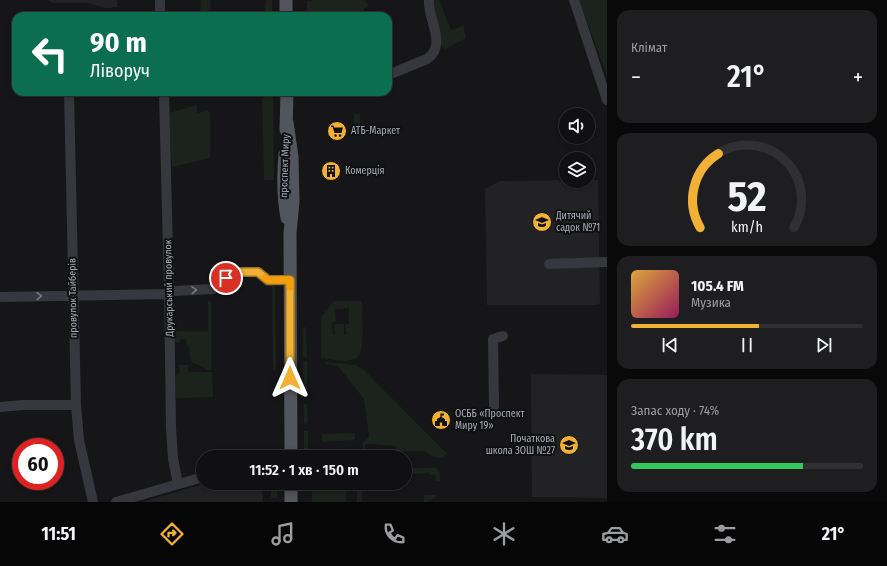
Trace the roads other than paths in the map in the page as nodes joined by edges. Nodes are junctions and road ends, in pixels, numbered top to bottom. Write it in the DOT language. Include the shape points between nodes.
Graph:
graph roads {
  1 [pos="160,0"];
  2 [pos="286,0"];
  3 [pos="429,0"];
  4 [pos="574,0"];
  5 [pos="160,12"];
  6 [pos="286,12"];
  7 [pos="392,73"];
  8 [pos="69,96"];
  9 [pos="164,96"];
  10 [pos="287,96"];
  11 [pos="607,100"];
  12 [pos="607,262"];
  13 [pos="549,264"];
  14 [pos="290,280"];
  15 [pos="169,294"];
  16 [pos="73,296"];
  17 [pos="0,297"];
  18 [pos="504,336"];
  19 [pos="76,405"];
  20 [pos="494,406"];
  21 [pos="0,407"];
  22 [pos="291,450"];
  23 [pos="196,479"];
  24 [pos="178,484"];
  25 [pos="291,490"];
  26 [pos="93,502"];
  27 [pos="116,502"];
  28 [pos="292,502"];
  1 -- 5 [label="street"];
  2 -- 6 [label="main road"];
  3 -- 7 [label="street" via="430,14 436,32 431,56"];
  4 -- 11 [label="street"];
  8 -- 16 [label="street, провулок Тайберів"];
  9 -- 15 [label="street, Друкарський провулок"];
  10 -- 14 [label="main road, проспект Миру" via="283,189 290,233"];
  12 -- 13 [label="street"];
  15 -- 14 [label="street, one-way" via="174,291 213,289 223,280 240,272 258,272 268,280"];
  14 -- 22 [label="main road, проспект Миру"];
  15 -- 16 [label="street"];
  15 -- 24 [label="street, Друкарський провулок" via="171,427"];
  17 -- 16 [label="street, one-way"];
  16 -- 19 [label="street, провулок Тайберів"];
  18 -- 20 [label="street" via="493,339"];
  19 -- 21 [label="street"];
  19 -- 26 [label="street, провулок Тайберів" via="79,440"];
  23 -- 24 [label="street"];
  24 -- 27 [label="street"];
  25 -- 28 [label="main road"];
}
